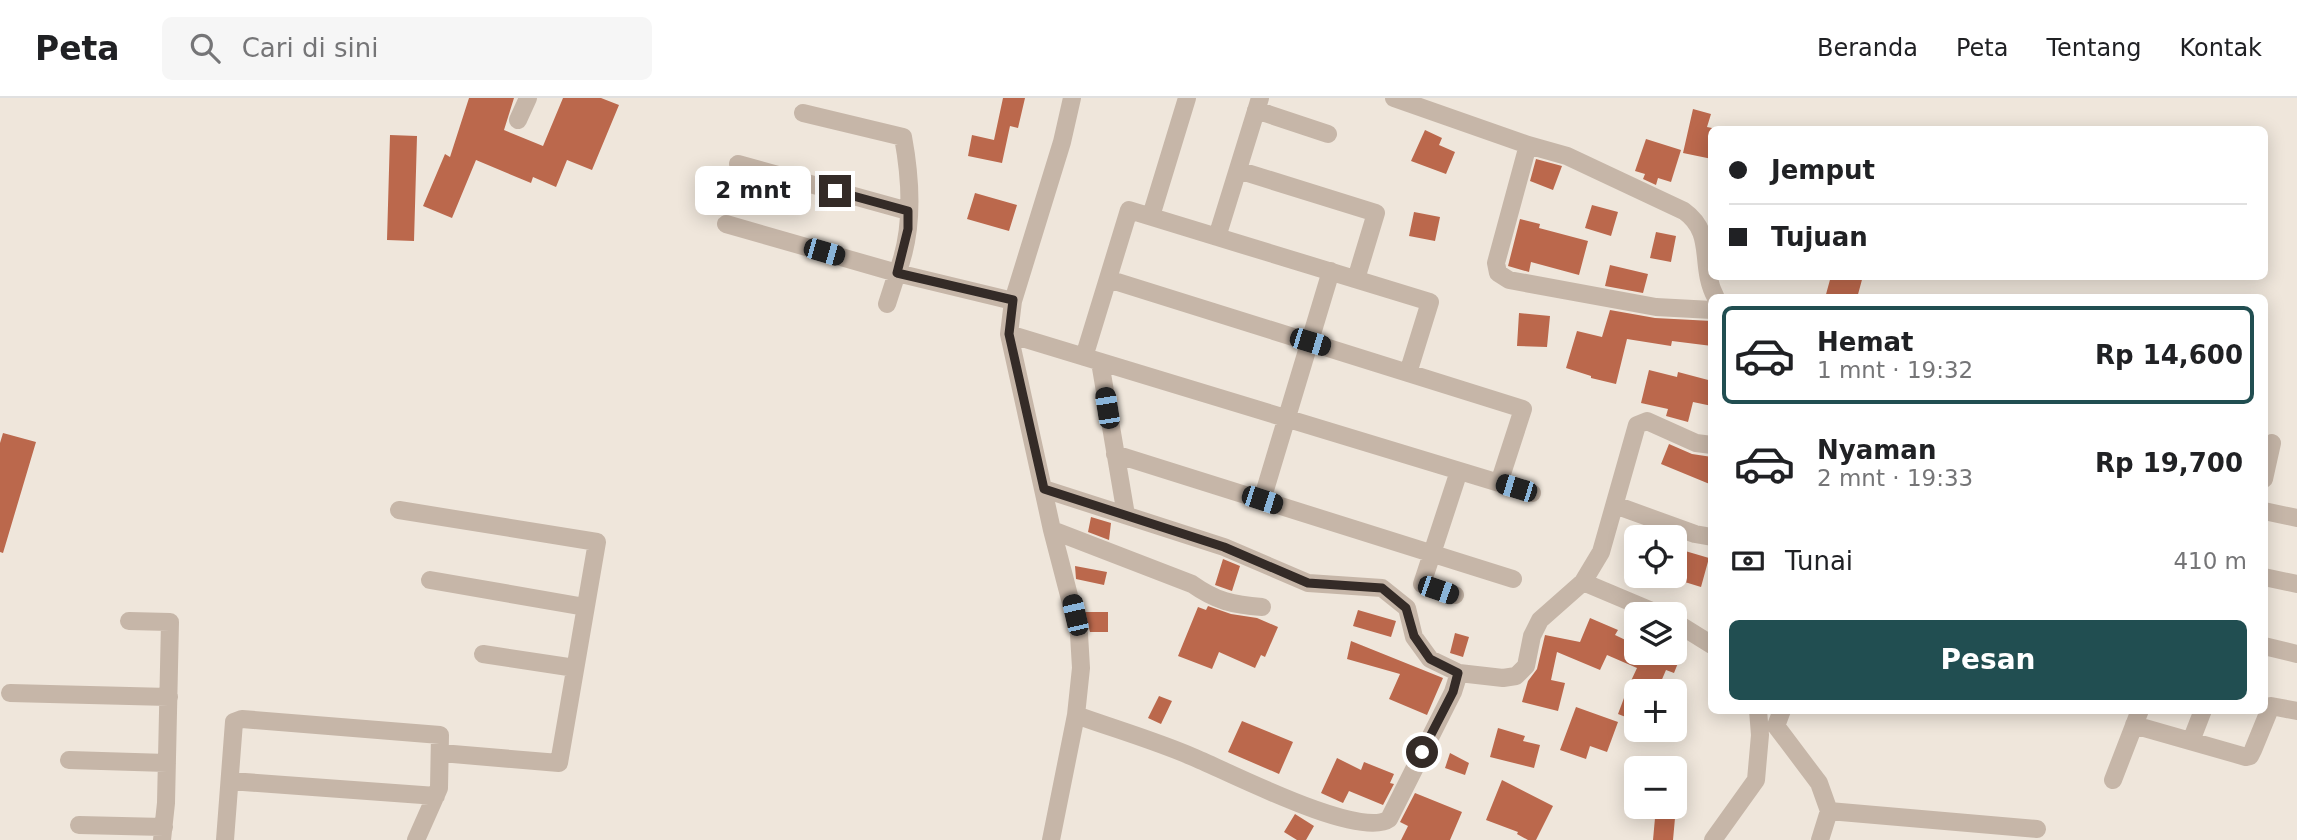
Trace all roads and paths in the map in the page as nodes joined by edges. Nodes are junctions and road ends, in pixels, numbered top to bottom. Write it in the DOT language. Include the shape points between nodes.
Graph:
graph roads {
  1 [pos="528,98"];
  2 [pos="1072,98"];
  3 [pos="1187,98"];
  4 [pos="1394,98"];
  5 [pos="1258,104"];
  6 [pos="803,113"];
  7 [pos="518,120"];
  8 [pos="1328,134"];
  9 [pos="1528,145"];
  10 [pos="738,164"];
  11 [pos="1238,170"];
  12 [pos="908,211"];
  13 [pos="1151,216"];
  14 [pos="726,224"];
  15 [pos="1217,237"];
  16 [pos="1331,271"];
  17 [pos="897,273"];
  18 [pos="1108,278"];
  19 [pos="1356,279"];
  20 [pos="1714,294"];
  21 [pos="1013,300"];
  22 [pos="887,304"];
  23 [pos="1708,310"];
  24 [pos="1009,334"];
  25 [pos="1310,342"];
  26 [pos="1092,359"];
  27 [pos="1408,373"];
  28 [pos="1286,418"];
  29 [pos="2272,443"];
  30 [pos="1708,444"];
  31 [pos="1115,454"];
  32 [pos="2268,461"];
  33 [pos="1459,471"];
  34 [pos="1499,483"];
  35 [pos="1044,489"];
  36 [pos="1532,493"];
  37 [pos="1262,500"];
  38 [pos="1615,505"];
  39 [pos="399,510"];
  40 [pos="2268,512"];
  41 [pos="1126,515"];
  42 [pos="2297,518"];
  43 [pos="1052,530"];
  44 [pos="1708,536"];
  45 [pos="1432,554"];
  46 [pos="2268,578"];
  47 [pos="1513,579"];
  48 [pos="430,580"];
  49 [pos="1583,582"];
  50 [pos="2297,584"];
  51 [pos="1455,595"];
  52 [pos="1630,602"];
  53 [pos="585,607"];
  54 [pos="1262,607"];
  55 [pos="129,621"];
  56 [pos="1687,629"];
  57 [pos="1708,643"];
  58 [pos="2268,647"];
  59 [pos="483,654"];
  60 [pos="2297,654"];
  61 [pos="575,668"];
  62 [pos="1458,673"];
  63 [pos="10,693"];
  64 [pos="169,697"];
  65 [pos="2297,711"];
  66 [pos="2268,713"];
  67 [pos="1758,714"];
  68 [pos="1780,714"];
  69 [pos="2201,714"];
  70 [pos="2268,714"];
  71 [pos="1076,715"];
  72 [pos="2137,718"];
  73 [pos="2191,741"];
  74 [pos="441,753"];
  75 [pos="69,760"];
  76 [pos="167,763"];
  77 [pos="2113,780"];
  78 [pos="230,781"];
  79 [pos="436,796"];
  80 [pos="1829,811"];
  81 [pos="79,825"];
  82 [pos="2037,828"];
  83 [pos="163,833"];
  84 [pos="225,840"];
  85 [pos="416,840"];
  86 [pos="1051,840"];
  87 [pos="1713,840"];
  88 [pos="1820,840"];
  1 -- 7 [label="street"];
  2 -- 21 [label="street"];
  3 -- 13 [label="street"];
  4 -- 9 [label="street"];
  5 -- 8 [label="street"];
  5 -- 11 [label="street"];
  6 -- 12 [label="street" via="903,137"];
  9 -- 20 [label="street" via="1567,156 1696,219 1703,231 1707,278"];
  9 -- 23 [label="street" via="1496,263 1498,273 1509,280 1656,307"];
  10 -- 12 [label="street"];
  11 -- 15 [label="street"];
  11 -- 19 [label="street" via="1376,213"];
  12 -- 17 [label="street"];
  13 -- 15 [label="street"];
  13 -- 18 [label="street" via="1129,210"];
  14 -- 17 [label="street"];
  15 -- 16 [label="street"];
  16 -- 19 [label="street"];
  16 -- 25 [label="street"];
  17 -- 21 [label="street"];
  17 -- 22 [label="street"];
  18 -- 25 [label="street"];
  18 -- 26 [label="street"];
  19 -- 27 [label="street" via="1430,302"];
  21 -- 24 [label="street"];
  24 -- 26 [label="street"];
  24 -- 35 [label="street"];
  25 -- 27 [label="street"];
  25 -- 28 [label="street"];
  26 -- 28 [label="street"];
  26 -- 31 [label="street"];
  27 -- 34 [label="street" via="1523,409"];
  28 -- 33 [label="street"];
  28 -- 37 [label="street"];
  29 -- 32 [label="street"];
  30 -- 38 [label="street" via="1641,422 1634,430"];
  31 -- 37 [label="street"];
  31 -- 41 [label="street"];
  33 -- 34 [label="street"];
  33 -- 45 [label="street"];
  34 -- 36 [label="street"];
  35 -- 41 [label="street"];
  35 -- 43 [label="street"];
  37 -- 45 [label="street"];
  38 -- 44 [label="street"];
  38 -- 49 [label="street" via="1601,552"];
  39 -- 53 [label="street" via="597,542"];
  40 -- 42 [label="street"];
  41 -- 62 [label="street" via="1224,547 1308,583 1382,588 1406,608 1414,636 1430,659"];
  43 -- 54 [label="street" via="1192,584 1211,597"];
  43 -- 71 [label="street" via="1079,634"];
  45 -- 47 [label="street"];
  45 -- 51 [label="street" via="1422,584"];
  46 -- 50 [label="street"];
  48 -- 53 [label="street"];
  49 -- 52 [label="street"];
  49 -- 62 [label="street" via="1540,620 1526,666 1516,676"];
  53 -- 61 [label="street"];
  55 -- 64 [label="street" via="170,622"];
  56 -- 57 [label="street"];
  58 -- 60 [label="street"];
  59 -- 61 [label="street"];
  61 -- 74 [label="street" via="559,763"];
  62 -- 71 [label="street" via="1390,819 1381,824 1333,818 1302,807 1192,756"];
  63 -- 64 [label="street"];
  64 -- 76 [label="street"];
  65 -- 66 [label="street" via="2271,706"];
  67 -- 87 [label="street" via="1756,780"];
  68 -- 80 [label="street" via="1776,726 1819,783"];
  69 -- 73 [label="street"];
  70 -- 73 [label="street" via="2250,756"];
  71 -- 86 [label="street"];
  72 -- 73 [label="street"];
  72 -- 77 [label="street"];
  74 -- 78 [label="street" via="441,736 435,734 238,719 234,722"];
  74 -- 79 [label="street"];
  75 -- 76 [label="street"];
  76 -- 83 [label="street"];
  78 -- 79 [label="street"];
  78 -- 84 [label="street"];
  79 -- 85 [label="street"];
  80 -- 82 [label="street"];
  80 -- 88 [label="street"];
  81 -- 83 [label="street"];
}
